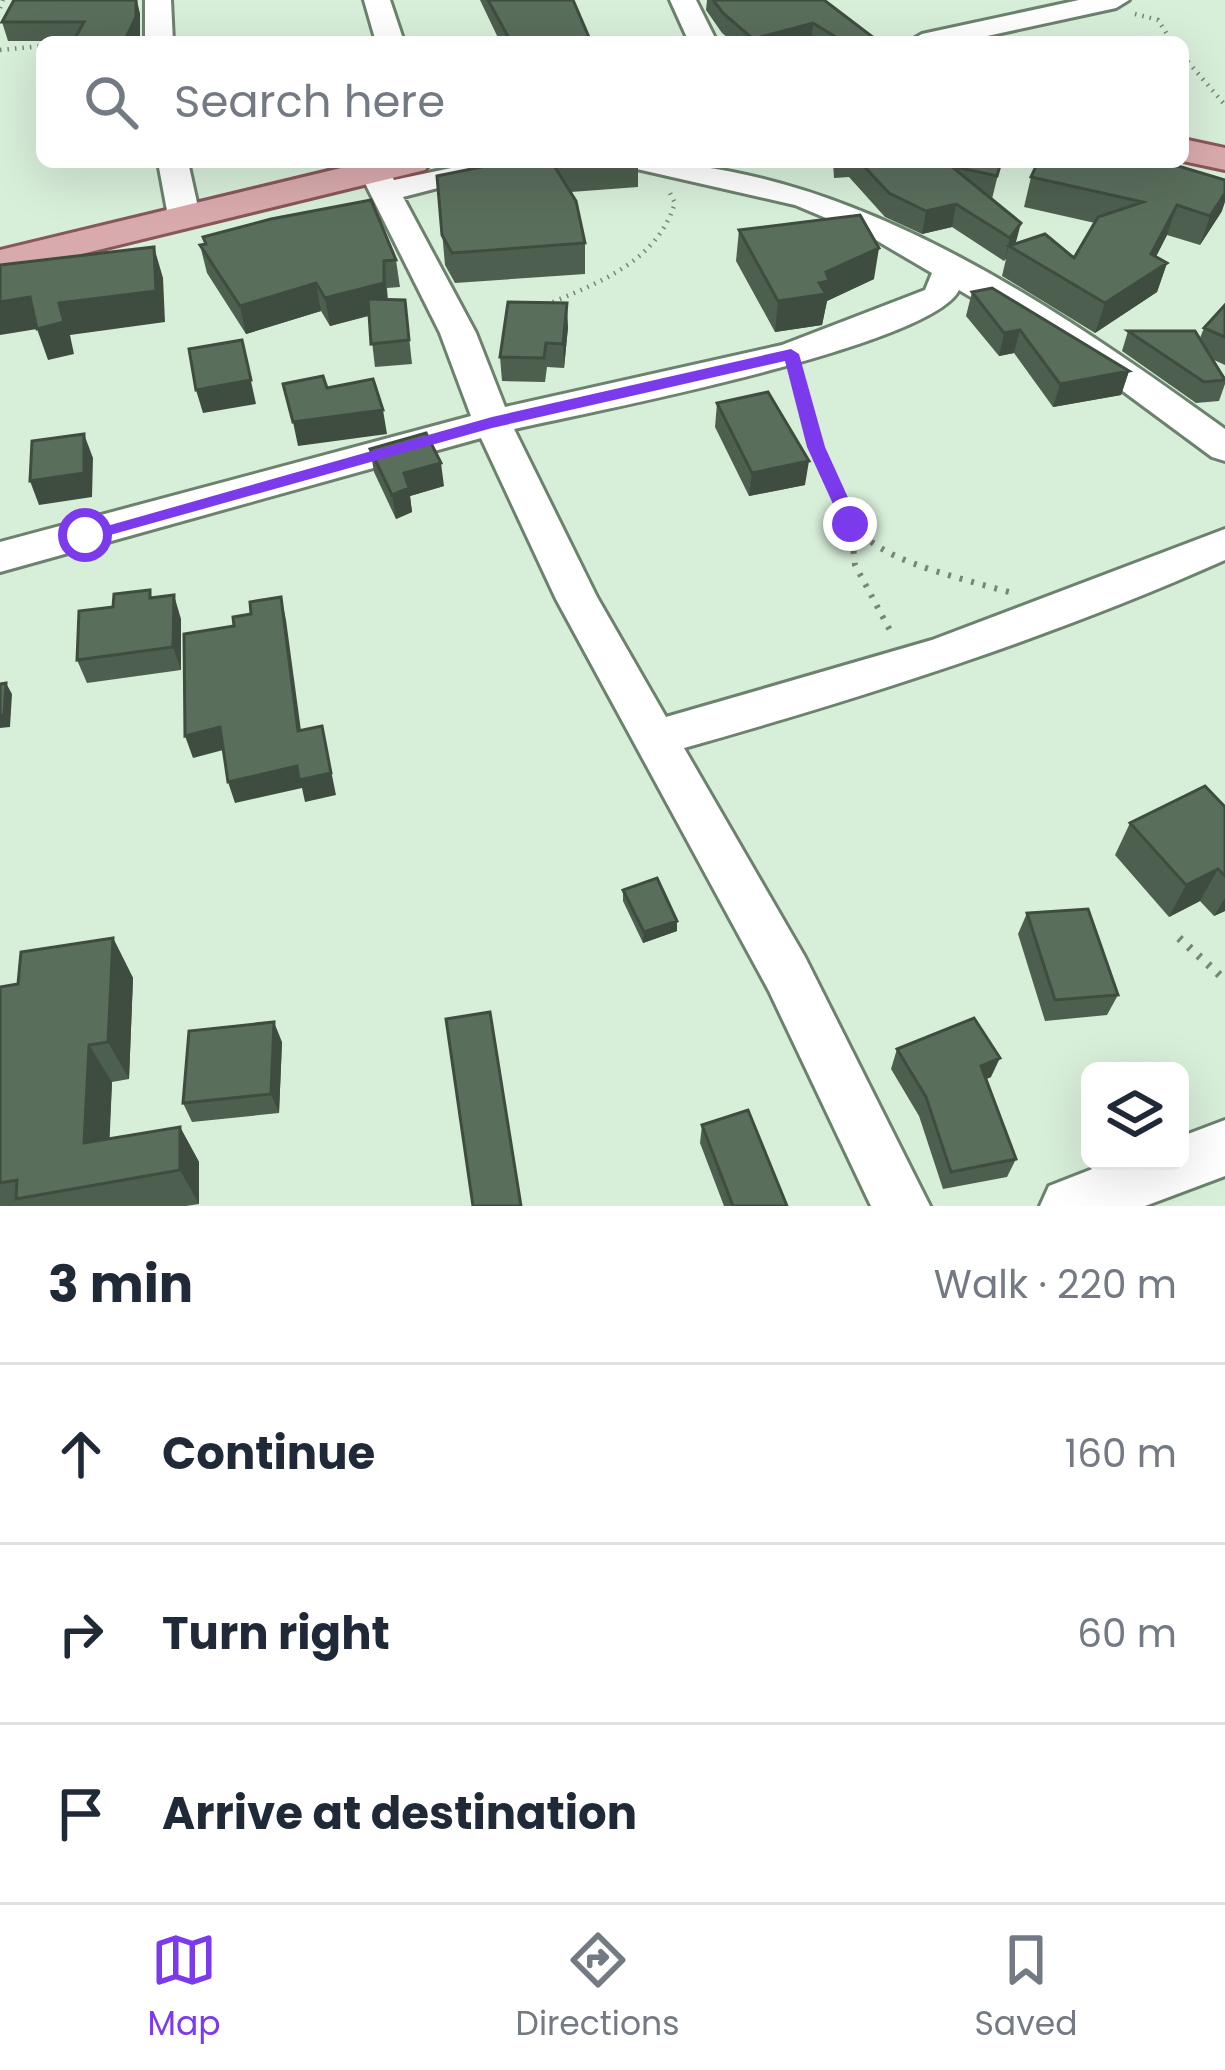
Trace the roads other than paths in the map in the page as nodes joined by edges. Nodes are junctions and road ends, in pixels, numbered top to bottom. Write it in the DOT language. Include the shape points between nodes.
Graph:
graph roads {
  1 [pos="158,0"];
  2 [pos="377,0"];
  3 [pos="683,0"];
  4 [pos="1117,0"];
  5 [pos="159,36"];
  6 [pos="388,36"];
  7 [pos="701,36"];
  8 [pos="950,36"];
  9 [pos="1189,151"];
  10 [pos="1225,159"];
  11 [pos="173,168"];
  12 [pos="509,168"];
  13 [pos="678,168"];
  14 [pos="391,175"];
  15 [pos="184,216"];
  16 [pos="0,262"];
  17 [pos="949,272"];
  18 [pos="492,422"];
  19 [pos="1225,448"];
  20 [pos="1225,543"];
  21 [pos="0,557"];
  22 [pos="655,738"];
  23 [pos="1225,1148"];
  24 [pos="901,1206"];
  25 [pos="1069,1206"];
  1 -- 5 [label="street"];
  2 -- 6 [label="street"];
  3 -- 7 [label="street"];
  4 -- 8 [label="street"];
  9 -- 10 [label="main road"];
  11 -- 15 [label="street"];
  12 -- 14 [label="street"];
  13 -- 17 [label="street" via="805,198"];
  14 -- 15 [label="main road"];
  14 -- 18 [label="street"];
  15 -- 16 [label="main road"];
  17 -- 18 [label="street" via="925,306 791,354"];
  17 -- 19 [label="street" via="1106,361"];
  18 -- 21 [label="street"];
  18 -- 22 [label="street"];
  20 -- 22 [label="street" via="912,667"];
  22 -- 24 [label="street" via="787,974"];
  23 -- 25 [label="street"];
}
